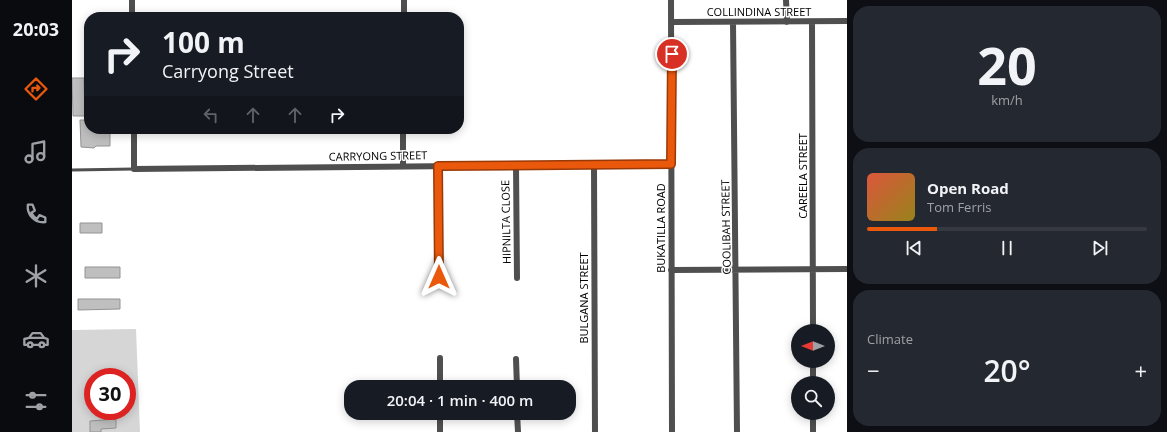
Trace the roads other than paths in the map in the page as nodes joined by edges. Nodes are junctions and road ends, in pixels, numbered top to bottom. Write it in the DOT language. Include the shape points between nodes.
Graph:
graph roads {
  1 [pos="132,0"];
  2 [pos="404,0"];
  3 [pos="671,0"];
  4 [pos="786,0"];
  5 [pos="132,12"];
  6 [pos="404,12"];
  7 [pos="847,21"];
  8 [pos="672,22"];
  9 [pos="733,22"];
  10 [pos="787,22"];
  11 [pos="812,22"];
  12 [pos="134,134"];
  13 [pos="403,134"];
  14 [pos="671,164"];
  15 [pos="516,165"];
  16 [pos="594,165"];
  17 [pos="403,166"];
  18 [pos="438,166"];
  19 [pos="134,169"];
  20 [pos="72,170"];
  21 [pos="813,269"];
  22 [pos="847,269"];
  23 [pos="671,270"];
  24 [pos="736,270"];
  25 [pos="439,277"];
  26 [pos="517,278"];
  27 [pos="813,324"];
  28 [pos="440,358"];
  29 [pos="516,359"];
  30 [pos="440,380"];
  31 [pos="517,380"];
  32 [pos="440,420"];
  33 [pos="517,420"];
  34 [pos="813,420"];
  35 [pos="440,432"];
  36 [pos="518,432"];
  37 [pos="595,432"];
  38 [pos="672,432"];
  39 [pos="737,432"];
  40 [pos="813,432"];
  1 -- 5 [label="street"];
  2 -- 6 [label="street"];
  3 -- 8 [label="street, BUKATILLA ROAD"];
  4 -- 10 [label="street"];
  7 -- 11 [label="street, COLLINDINA STREET"];
  8 -- 9 [label="street, COLLINDINA STREET"];
  8 -- 14 [label="street, BUKATILLA ROAD"];
  9 -- 10 [label="street, COLLINDINA STREET"];
  9 -- 24 [label="street, COOLIBAH STREET"];
  10 -- 11 [label="street, COLLINDINA STREET"];
  11 -- 21 [label="street, CAREELA STREET"];
  12 -- 19 [label="street"];
  13 -- 17 [label="street"];
  14 -- 16 [label="street, CARRYONG STREET"];
  14 -- 23 [label="street, BUKATILLA ROAD"];
  15 -- 16 [label="street, CARRYONG STREET"];
  15 -- 18 [label="street, CARRYONG STREET"];
  15 -- 26 [label="street, HIPNILTA CLOSE"];
  16 -- 37 [label="street, BULGANA STREET"];
  17 -- 18 [label="street, CARRYONG STREET"];
  17 -- 19 [label="street, CARRYONG STREET"];
  18 -- 25 [label="street"];
  19 -- 20 [label="lane"];
  21 -- 22 [label="street"];
  21 -- 24 [label="street"];
  21 -- 27 [label="street, CAREELA STREET"];
  23 -- 24 [label="street"];
  23 -- 38 [label="street, BUKATILLA ROAD"];
  24 -- 39 [label="street, COOLIBAH STREET"];
  28 -- 30 [label="street"];
  29 -- 31 [label="street"];
  32 -- 35 [label="street"];
  33 -- 36 [label="street"];
  34 -- 40 [label="street"];
}
